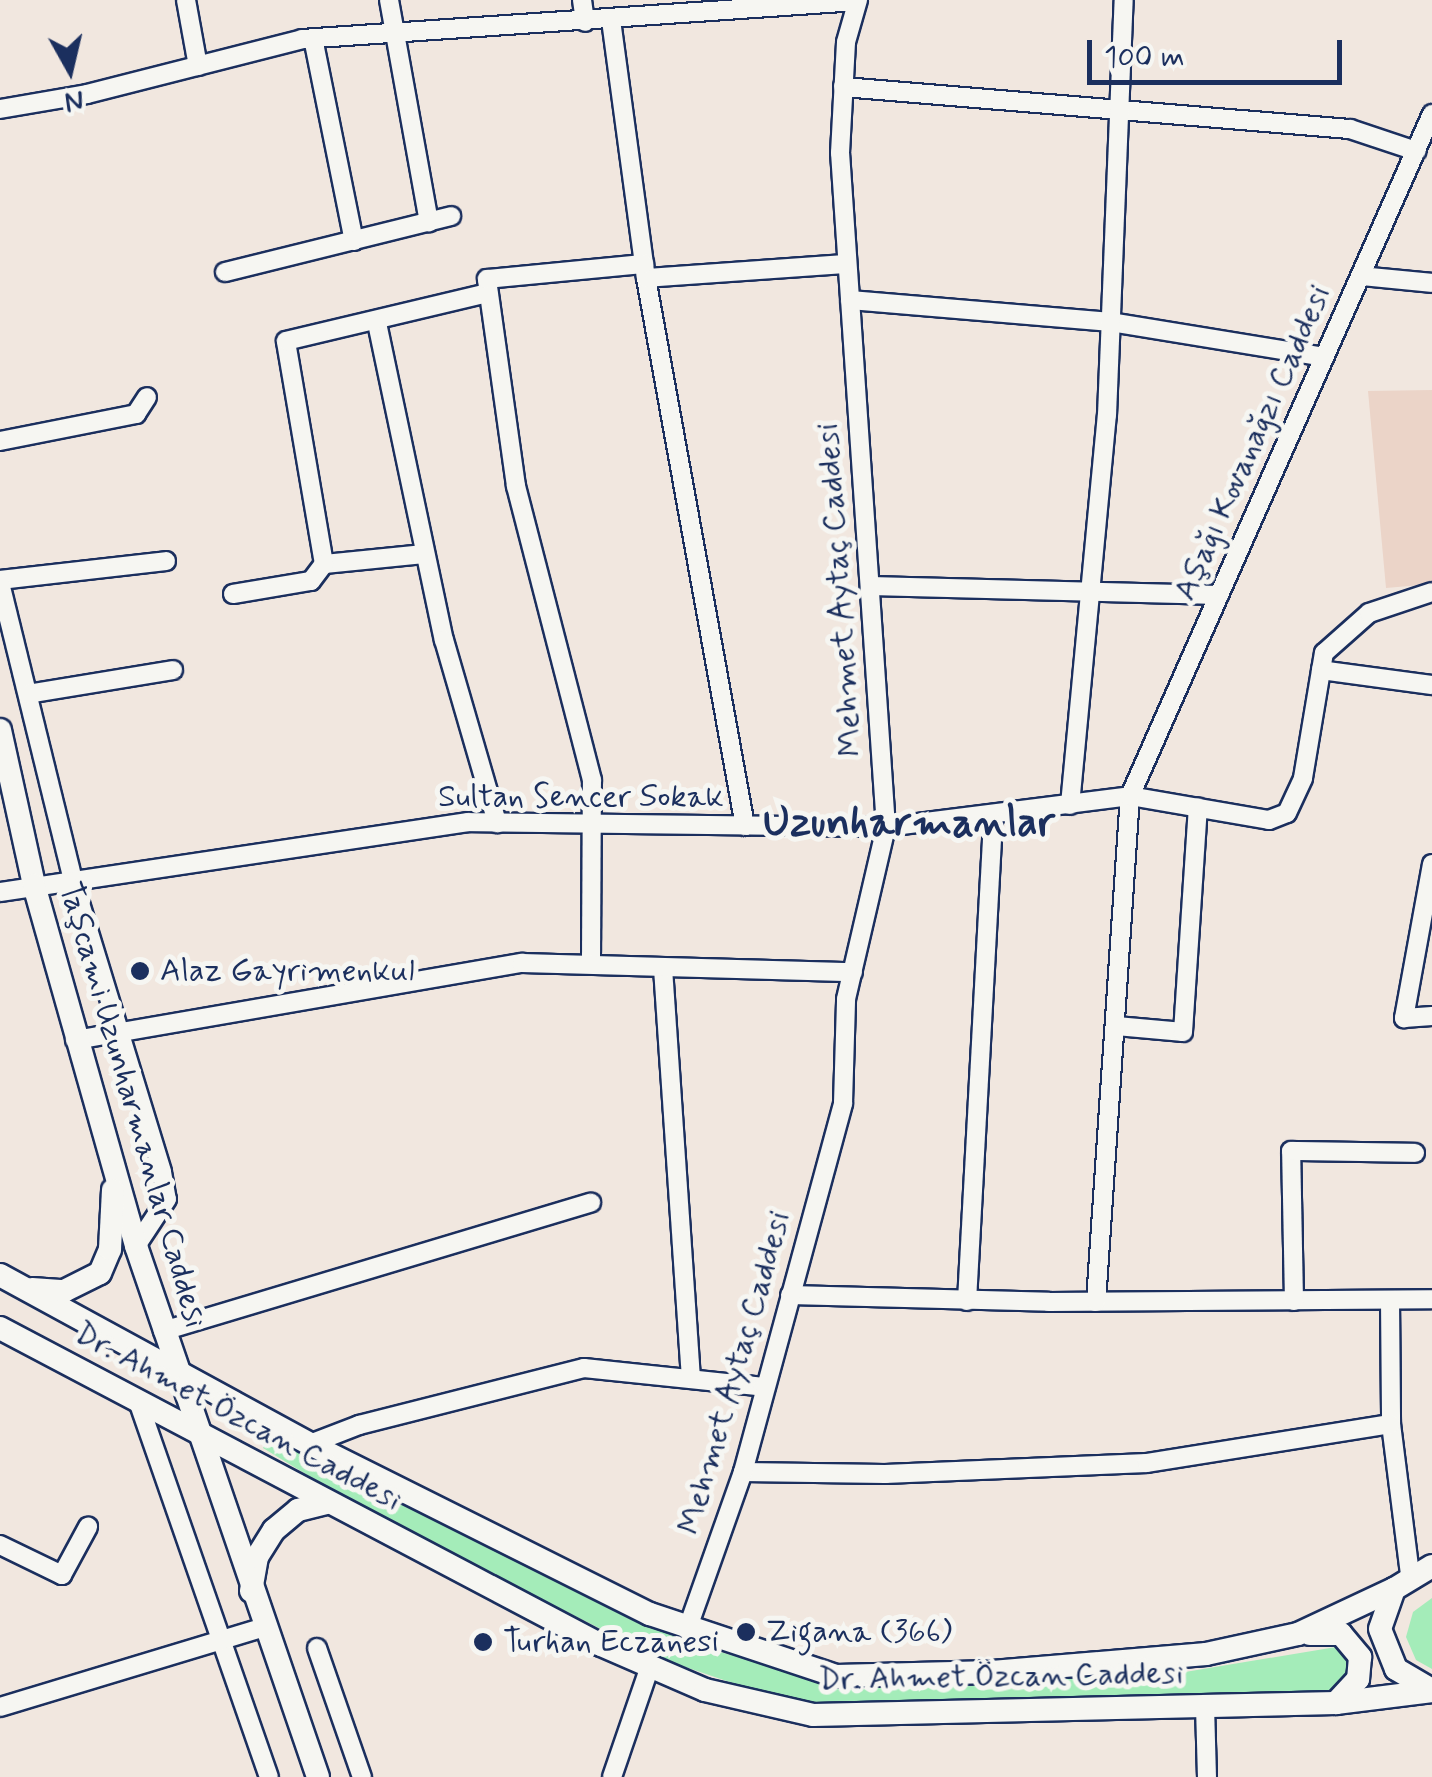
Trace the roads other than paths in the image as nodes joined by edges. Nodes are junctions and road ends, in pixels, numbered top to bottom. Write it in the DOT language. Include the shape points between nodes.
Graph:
graph roads {
  1 [pos="186,0"];
  2 [pos="390,0"];
  3 [pos="582,0"];
  4 [pos="1124,0"];
  5 [pos="857,1"];
  6 [pos="612,20"];
  7 [pos="584,22"];
  8 [pos="395,32"];
  9 [pos="312,38"];
  10 [pos="198,66"];
  11 [pos="843,87"];
  12 [pos="1119,107"];
  13 [pos="0,109"];
  14 [pos="1432,114"];
  15 [pos="1416,151"];
  16 [pos="451,216"];
  17 [pos="429,222"];
  18 [pos="354,241"];
  19 [pos="848,264"];
  20 [pos="645,270"];
  21 [pos="225,272"];
  22 [pos="1361,276"];
  23 [pos="1432,283"];
  24 [pos="488,293"];
  25 [pos="850,300"];
  26 [pos="1111,322"];
  27 [pos="377,324"];
  28 [pos="1324,357"];
  29 [pos="148,397"];
  30 [pos="0,441"];
  31 [pos="424,554"];
  32 [pos="166,561"];
  33 [pos="324,564"];
  34 [pos="0,582"];
  35 [pos="870,586"];
  36 [pos="1094,589"];
  37 [pos="1432,592"];
  38 [pos="234,594"];
  39 [pos="1219,595"];
  40 [pos="173,670"];
  41 [pos="1320,670"];
  42 [pos="1432,685"];
  43 [pos="28,694"];
  44 [pos="0,730"];
  45 [pos="1130,796"];
  46 [pos="1070,805"];
  47 [pos="1198,808"];
  48 [pos="993,816"];
  49 [pos="497,823"];
  50 [pos="590,824"];
  51 [pos="744,826"];
  52 [pos="886,827"];
  53 [pos="1432,864"];
  54 [pos="72,878"];
  55 [pos="34,885"];
  56 [pos="0,892"];
  57 [pos="591,960"];
  58 [pos="663,968"];
  59 [pos="853,972"];
  60 [pos="1432,1016"];
  61 [pos="1116,1026"];
  62 [pos="118,1031"];
  63 [pos="75,1040"];
  64 [pos="1414,1153"];
  65 [pos="114,1171"];
  66 [pos="590,1203"];
  67 [pos="136,1246"];
  68 [pos="0,1275"];
  69 [pos="23,1288"];
  70 [pos="790,1295"];
  71 [pos="1294,1300"];
  72 [pos="1390,1300"];
  73 [pos="1432,1300"];
  74 [pos="967,1301"];
  75 [pos="1096,1302"];
  76 [pos="0,1328"];
  77 [pos="163,1332"];
  78 [pos="176,1372"];
  79 [pos="691,1375"];
  80 [pos="764,1387"];
  81 [pos="138,1401"];
  82 [pos="1391,1424"];
  83 [pos="196,1435"];
  84 [pos="310,1444"];
  85 [pos="743,1472"];
  86 [pos="327,1503"];
  87 [pos="88,1527"];
  88 [pos="0,1545"];
  89 [pos="1419,1572"];
  90 [pos="251,1594"];
  91 [pos="262,1628"];
  92 [pos="687,1630"];
  93 [pos="1298,1634"];
  94 [pos="222,1642"];
  95 [pos="317,1648"];
  96 [pos="650,1666"];
  97 [pos="1432,1690"];
  98 [pos="1336,1703"];
  99 [pos="1205,1706"];
  100 [pos="0,1707"];
  101 [pos="316,1776"];
  102 [pos="269,1777"];
  103 [pos="362,1777"];
  104 [pos="612,1777"];
  105 [pos="1207,1777"];
  1 -- 10 [label="street"];
  2 -- 8 [label="street"];
  3 -- 7 [label="street"];
  4 -- 12 [label="street"];
  5 -- 6 [label="street"];
  5 -- 11 [label="street, Mehmet Aytaç Caddesi"];
  6 -- 7 [label="street"];
  6 -- 20 [label="street"];
  7 -- 8 [label="street"];
  8 -- 9 [label="street"];
  8 -- 17 [label="street"];
  9 -- 10 [label="street"];
  9 -- 18 [label="street"];
  10 -- 13 [label="street"];
  11 -- 12 [label="street"];
  11 -- 19 [label="street, Mehmet Aytaç Caddesi"];
  12 -- 15 [label="street" via="1350,129"];
  12 -- 26 [label="street"];
  14 -- 15 [label="street, Aşağı Kovanağzı Caddesi"];
  15 -- 22 [label="street, Aşağı Kovanağzı Caddesi"];
  16 -- 17 [label="street"];
  17 -- 18 [label="street"];
  18 -- 21 [label="street"];
  19 -- 20 [label="street"];
  19 -- 25 [label="street, Mehmet Aytaç Caddesi"];
  20 -- 24 [label="street" via="487,279"];
  20 -- 51 [label="street"];
  22 -- 23 [label="street"];
  22 -- 28 [label="street, Aşağı Kovanağzı Caddesi"];
  24 -- 27 [label="street" via="412,308"];
  24 -- 50 [label="street" via="516,486 592,780"];
  25 -- 26 [label="street"];
  25 -- 35 [label="street, Mehmet Aytaç Caddesi"];
  26 -- 28 [label="street"];
  26 -- 36 [label="street"];
  27 -- 31 [label="street" via="390,361"];
  27 -- 33 [label="street" via="286,341"];
  28 -- 39 [label="street, Aşağı Kovanağzı Caddesi"];
  29 -- 30 [label="street" via="136,414"];
  31 -- 33 [label="street"];
  31 -- 49 [label="street"];
  32 -- 34 [label="street"];
  33 -- 38 [label="street" via="311,581"];
  34 -- 43 [label="street"];
  35 -- 36 [label="street"];
  35 -- 52 [label="street, Mehmet Aytaç Caddesi"];
  36 -- 39 [label="street"];
  36 -- 46 [label="street"];
  37 -- 41 [label="street" via="1368,613 1324,654"];
  39 -- 45 [label="street, Aşağı Kovanağzı Caddesi"];
  40 -- 43 [label="street"];
  41 -- 42 [label="street"];
  41 -- 47 [label="street, Sultan Sencer Sokak" via="1303,778 1286,814 1269,820"];
  43 -- 54 [label="street"];
  44 -- 55 [label="main road, Taşcami Uzunharmanlar Caddesi"];
  45 -- 46 [label="street, Sultan Sencer Sokak"];
  45 -- 47 [label="street, Sultan Sencer Sokak"];
  45 -- 61 [label="street"];
  46 -- 48 [label="street, Sultan Sencer Sokak"];
  47 -- 61 [label="street" via="1184,1032"];
  48 -- 52 [label="street, Sultan Sencer Sokak"];
  48 -- 74 [label="street"];
  49 -- 50 [label="street, Sultan Sencer Sokak"];
  49 -- 54 [label="street, Sultan Sencer Sokak"];
  50 -- 51 [label="street, Sultan Sencer Sokak"];
  50 -- 57 [label="street"];
  51 -- 52 [label="street, Sultan Sencer Sokak"];
  52 -- 59 [label="street, Mehmet Aytaç Caddesi"];
  53 -- 60 [label="street" via="1404,1018"];
  54 -- 55 [label="street, Sultan Sencer Sokak"];
  54 -- 62 [label="street"];
  55 -- 56 [label="street, Sultan Sencer Sokak"];
  55 -- 63 [label="main road, Taşcami Uzunharmanlar Caddesi"];
  57 -- 58 [label="street"];
  57 -- 62 [label="street" via="522,963"];
  58 -- 59 [label="street"];
  58 -- 79 [label="street"];
  59 -- 70 [label="street, Mehmet Aytaç Caddesi" via="843,1102"];
  61 -- 75 [label="street"];
  62 -- 63 [label="street"];
  62 -- 67 [label="street" via="167,1199"];
  63 -- 65 [label="main road, Taşcami Uzunharmanlar Caddesi"];
  64 -- 71 [label="street" via="1291,1151"];
  65 -- 67 [label="main road, Taşcami Uzunharmanlar Caddesi"];
  65 -- 69 [label="main road" via="110,1249 100,1274 64,1291"];
  66 -- 77 [label="street"];
  67 -- 77 [label="main road, Taşcami Uzunharmanlar Caddesi"];
  68 -- 69 [label="main road, Dr. Ahmet Özcan Caddesi"];
  69 -- 78 [label="main road, Dr. Ahmet Özcan Caddesi"];
  70 -- 74 [label="street"];
  70 -- 80 [label="street, Mehmet Aytaç Caddesi"];
  71 -- 72 [label="street"];
  71 -- 75 [label="street"];
  72 -- 73 [label="street"];
  72 -- 82 [label="street"];
  74 -- 75 [label="street"];
  76 -- 81 [label="main road, Dr. Ahmet Özcan Caddesi"];
  77 -- 78 [label="main road, Taşcami Uzunharmanlar Caddesi"];
  78 -- 83 [label="main road, Taşcami Uzunharmanlar Caddesi"];
  78 -- 84 [label="main road, Dr. Ahmet Özcan Caddesi"];
  79 -- 80 [label="street"];
  79 -- 84 [label="street" via="584,1368 358,1425"];
  80 -- 85 [label="street, Mehmet Aytaç Caddesi"];
  81 -- 83 [label="main road, Dr. Ahmet Özcan Caddesi"];
  81 -- 94 [label="street"];
  82 -- 85 [label="street" via="1147,1463 886,1474"];
  82 -- 89 [label="street"];
  83 -- 86 [label="main road, Dr. Ahmet Özcan Caddesi"];
  83 -- 90 [label="main road, Taşcami Uzunharmanlar Caddesi"];
  84 -- 92 [label="main road, Dr. Ahmet Özcan Caddesi"];
  85 -- 92 [label="street, Mehmet Aytaç Caddesi"];
  86 -- 90 [label="main road" via="298,1510 274,1530 257,1558"];
  86 -- 96 [label="main road, Dr. Ahmet Özcan Caddesi"];
  87 -- 88 [label="street" via="62,1575"];
  89 -- 93 [label="main road, Dr. Ahmet Özcan Caddesi"];
  89 -- 97 [label="main road" via="1384,1608 1384,1651 1396,1669"];
  90 -- 91 [label="main road, Taşcami Uzunharmanlar Caddesi"];
  91 -- 94 [label="street"];
  91 -- 101 [label="main road, Taşcami Uzunharmanlar Caddesi"];
  92 -- 93 [label="main road, Dr. Ahmet Özcan Caddesi" via="836,1676 992,1672 1206,1654"];
  93 -- 98 [label="main road" via="1341,1634 1360,1657 1358,1679"];
  94 -- 100 [label="street"];
  94 -- 102 [label="street"];
  95 -- 103 [label="street"];
  96 -- 99 [label="main road, Dr. Ahmet Özcan Caddesi" via="705,1690 813,1715"];
  96 -- 104 [label="street"];
  97 -- 98 [label="main road, Dr. Ahmet Özcan Caddesi"];
  98 -- 99 [label="main road, Dr. Ahmet Özcan Caddesi"];
  99 -- 105 [label="street"];
}
